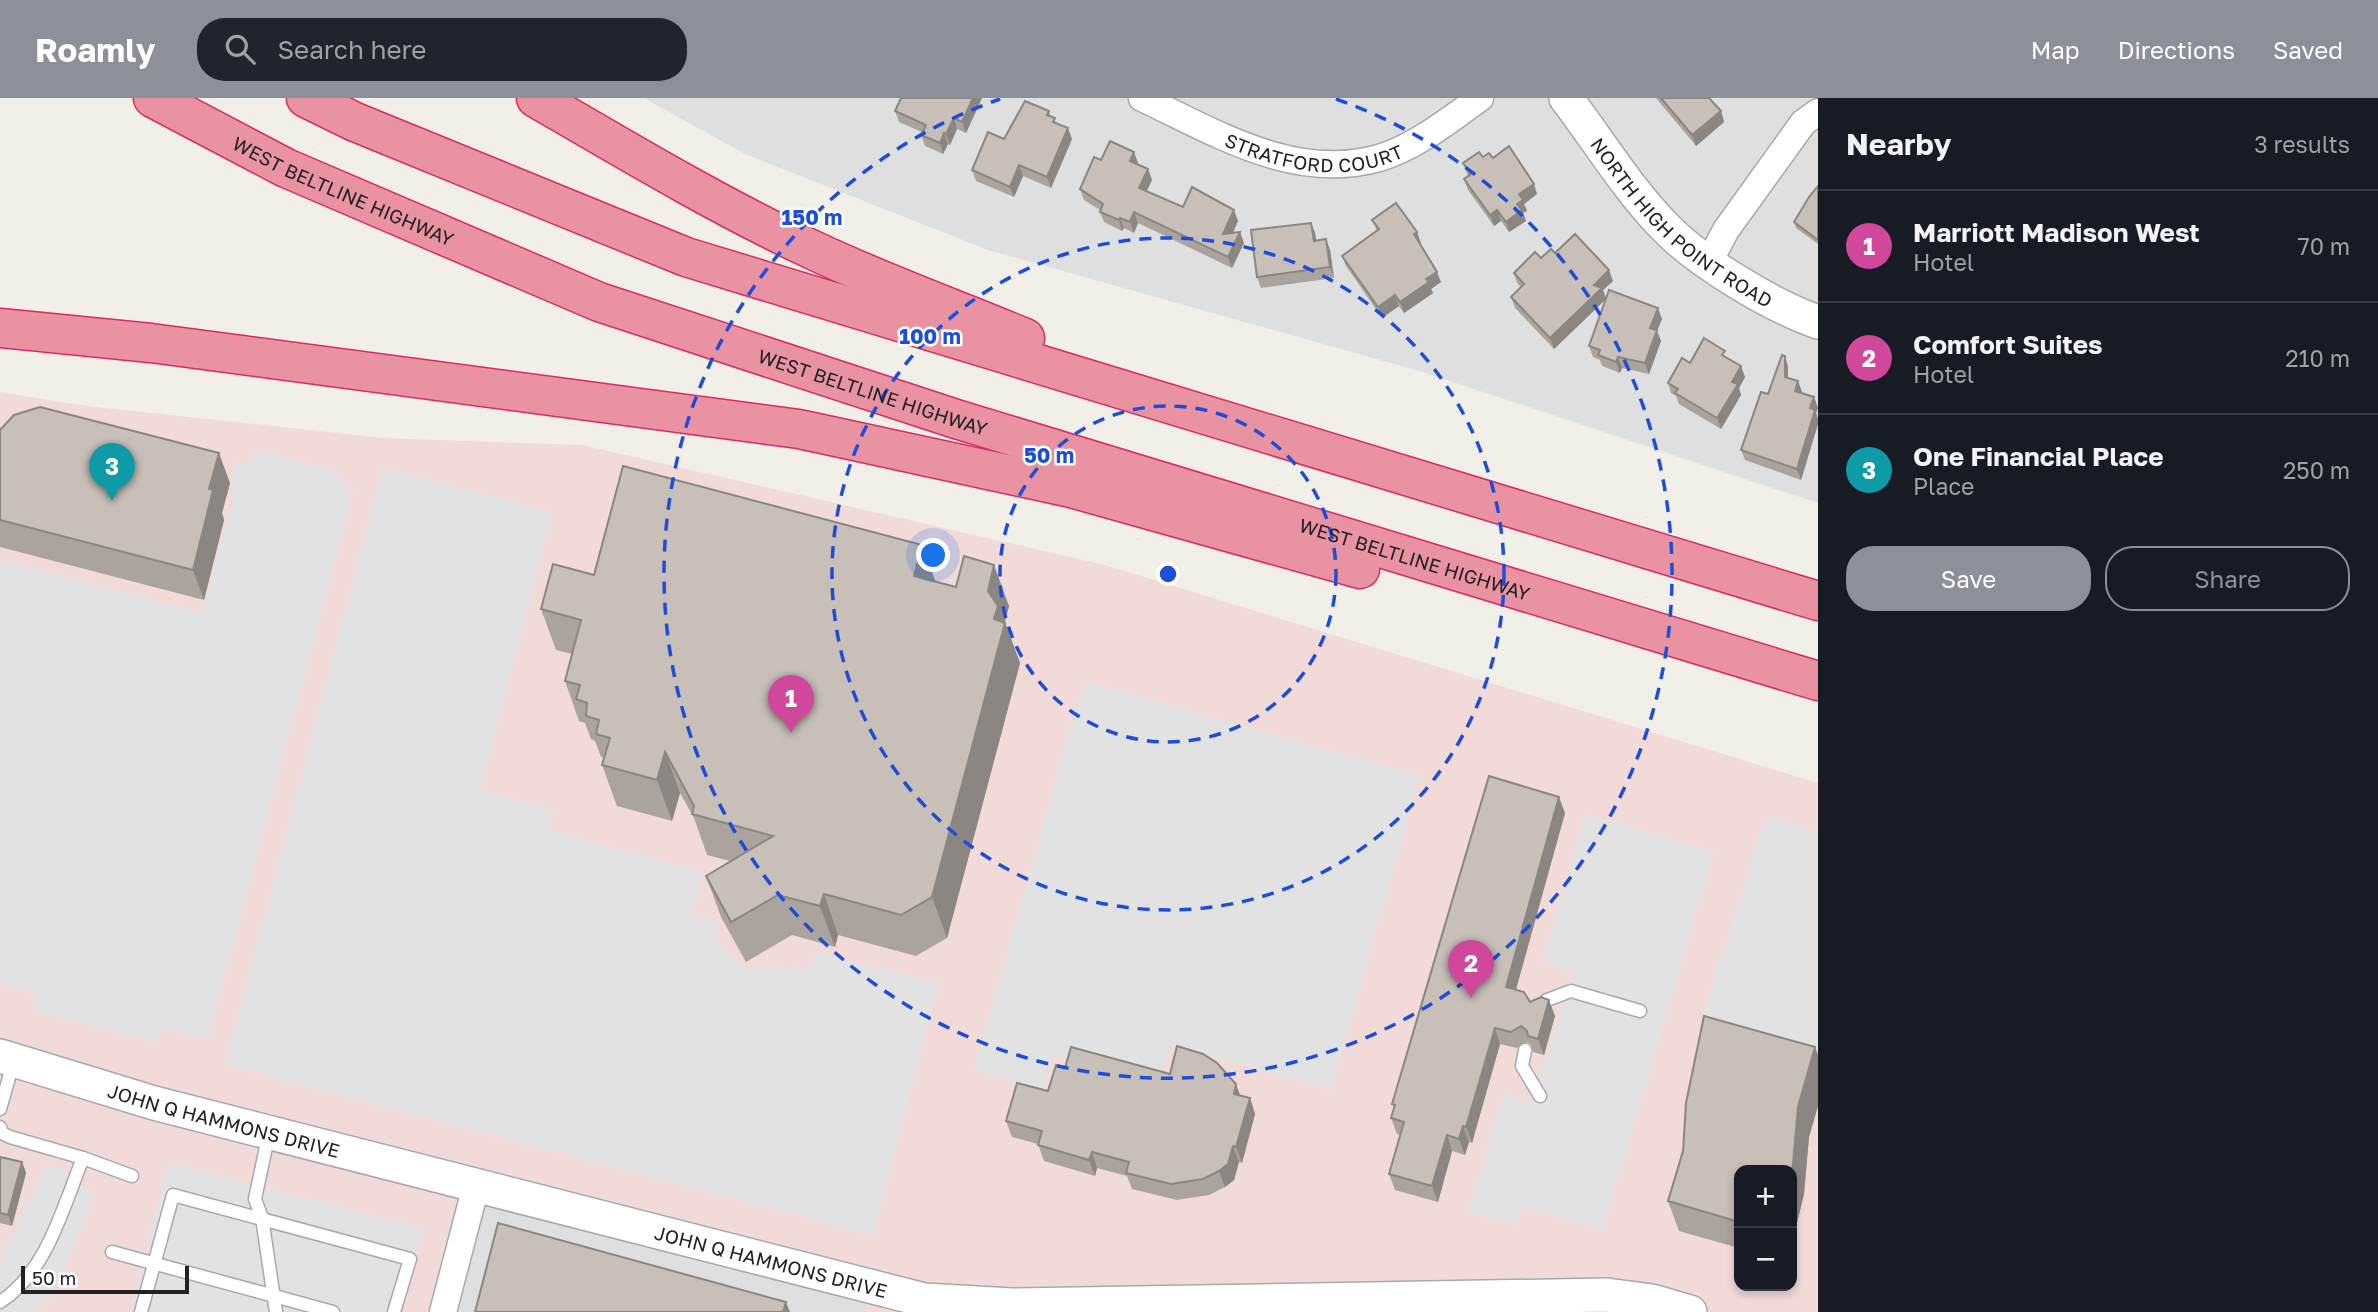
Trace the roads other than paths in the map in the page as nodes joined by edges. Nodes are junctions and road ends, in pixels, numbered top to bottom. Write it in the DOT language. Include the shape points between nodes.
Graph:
graph roads {
  1 [pos="153,98"];
  2 [pos="306,98"];
  3 [pos="536,98"];
  4 [pos="1142,98"];
  5 [pos="1480,98"];
  6 [pos="1566,98"];
  7 [pos="1818,112"];
  8 [pos="1709,262"];
  9 [pos="1818,322"];
  10 [pos="0,328"];
  11 [pos="1300,445"];
  12 [pos="1818,601"];
  13 [pos="1561,604"];
  14 [pos="1818,681"];
  15 [pos="1538,1010"];
  16 [pos="1640,1011"];
  17 [pos="1525,1050"];
  18 [pos="7,1058"];
  19 [pos="1540,1096"];
  20 [pos="0,1110"];
  21 [pos="0,1127"];
  22 [pos="269,1133"];
  23 [pos="82,1158"];
  24 [pos="132,1176"];
  25 [pos="476,1186"];
  26 [pos="262,1218"];
  27 [pos="112,1252"];
  28 [pos="154,1264"];
  29 [pos="273,1296"];
  30 [pos="0,1302"];
  31 [pos="141,1312"];
  32 [pos="276,1312"];
  33 [pos="333,1312"];
  34 [pos="394,1312"];
  35 [pos="443,1312"];
  36 [pos="1690,1312"];
  1 -- 13 [label="highway, WEST BELTLINE HIGHWAY" via="286,169 599,302 956,419"];
  2 -- 11 [label="highway" via="686,257"];
  3 -- 11 [label="highway" via="696,190 817,252 1038,342 1251,416"];
  4 -- 5 [label="street, STRATFORD COURT" via="1237,144 1326,166 1381,158 1410,145"];
  6 -- 8 [label="street, NORTH HIGH POINT ROAD" via="1664,227"];
  7 -- 8 [label="street" via="1803,123 1726,230"];
  8 -- 9 [label="street, NORTH HIGH POINT ROAD" via="1775,303"];
  10 -- 13 [label="highway" via="178,346 799,429 1071,488 1391,578"];
  11 -- 12 [label="highway"];
  13 -- 14 [label="highway, WEST BELTLINE HIGHWAY"];
  15 -- 16 [label="lane" via="1547,1000 1571,990"];
  17 -- 19 [label="lane" via="1522,1066"];
  18 -- 20 [label="lane"];
  18 -- 22 [label="street, JOHN Q HAMMONS DRIVE"];
  21 -- 23 [label="lane" via="10,1137"];
  22 -- 25 [label="street, JOHN Q HAMMONS DRIVE"];
  22 -- 26 [label="lane" via="255,1199"];
  23 -- 24 [label="lane"];
  23 -- 30 [label="lane" via="43,1254 28,1279"];
  25 -- 35 [label="street"];
  25 -- 36 [label="street, JOHN Q HAMMONS DRIVE" via="924,1300 1013,1305 1607,1295"];
  26 -- 28 [label="lane" via="173,1195"];
  26 -- 29 [label="lane"];
  26 -- 34 [label="lane" via="410,1259"];
  27 -- 28 [label="lane"];
  28 -- 29 [label="lane"];
  28 -- 31 [label="lane"];
  29 -- 32 [label="lane"];
  29 -- 33 [label="lane"];
}
